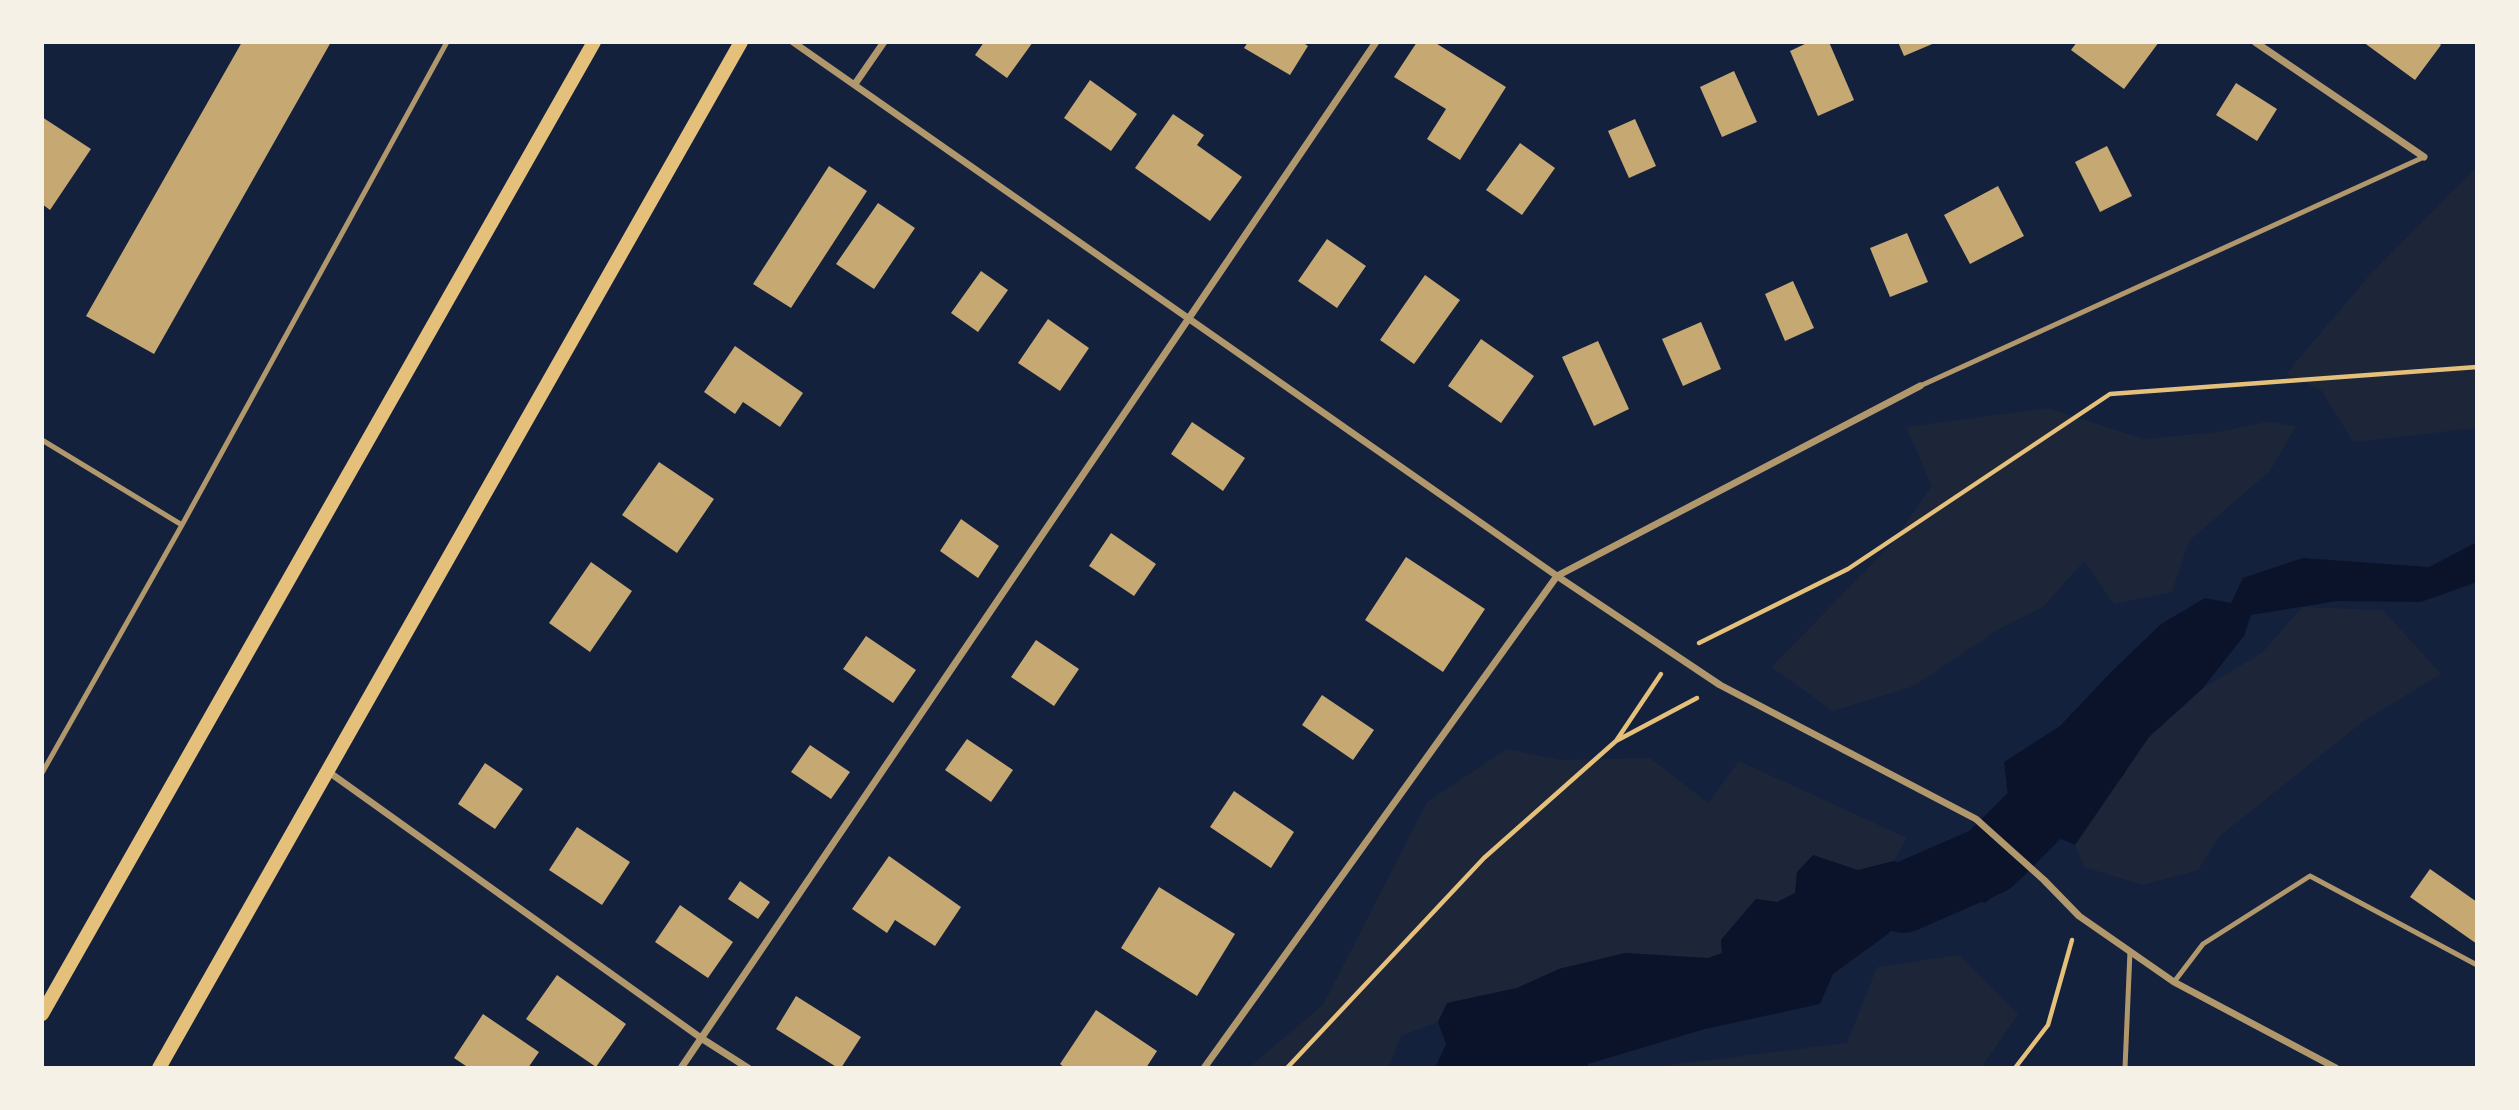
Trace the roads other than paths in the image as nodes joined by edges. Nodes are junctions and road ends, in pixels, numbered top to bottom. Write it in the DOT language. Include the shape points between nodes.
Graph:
graph roads {
  1 [pos="447,42"];
  2 [pos="594,42"];
  3 [pos="741,42"];
  4 [pos="793,42"];
  5 [pos="884,42"];
  6 [pos="1376,42"];
  7 [pos="2255,42"];
  8 [pos="855,84"];
  9 [pos="2424,157"];
  10 [pos="1191,318"];
  11 [pos="1920,386"];
  12 [pos="42,440"];
  13 [pos="182,526"];
  14 [pos="1558,576"];
  15 [pos="326,770"];
  16 [pos="42,773"];
  17 [pos="2130,951"];
  18 [pos="2477,965"];
  19 [pos="2174,982"];
  20 [pos="42,1014"];
  21 [pos="701,1038"];
  22 [pos="159,1068"];
  23 [pos="681,1068"];
  24 [pos="748,1068"];
  25 [pos="1204,1068"];
  26 [pos="2125,1068"];
  27 [pos="2336,1068"];
  1 -- 13 [label="lane"];
  2 -- 20 [label="main road"];
  3 -- 15 [label="main road"];
  4 -- 8 [label="street"];
  5 -- 8 [label="street"];
  6 -- 10 [label="street"];
  7 -- 9 [label="street"];
  8 -- 10 [label="street"];
  9 -- 11 [label="lane"];
  10 -- 14 [label="street"];
  10 -- 21 [label="street"];
  11 -- 14 [label="street"];
  12 -- 13 [label="lane"];
  13 -- 16 [label="lane"];
  14 -- 17 [label="street" via="1720,685 1976,819 2079,916"];
  14 -- 25 [label="street"];
  15 -- 21 [label="street"];
  15 -- 22 [label="main road"];
  17 -- 19 [label="street"];
  17 -- 26 [label="lane"];
  18 -- 19 [label="lane" via="2311,876 2203,944"];
  19 -- 27 [label="street"];
  21 -- 23 [label="street"];
  21 -- 24 [label="street"];
}
